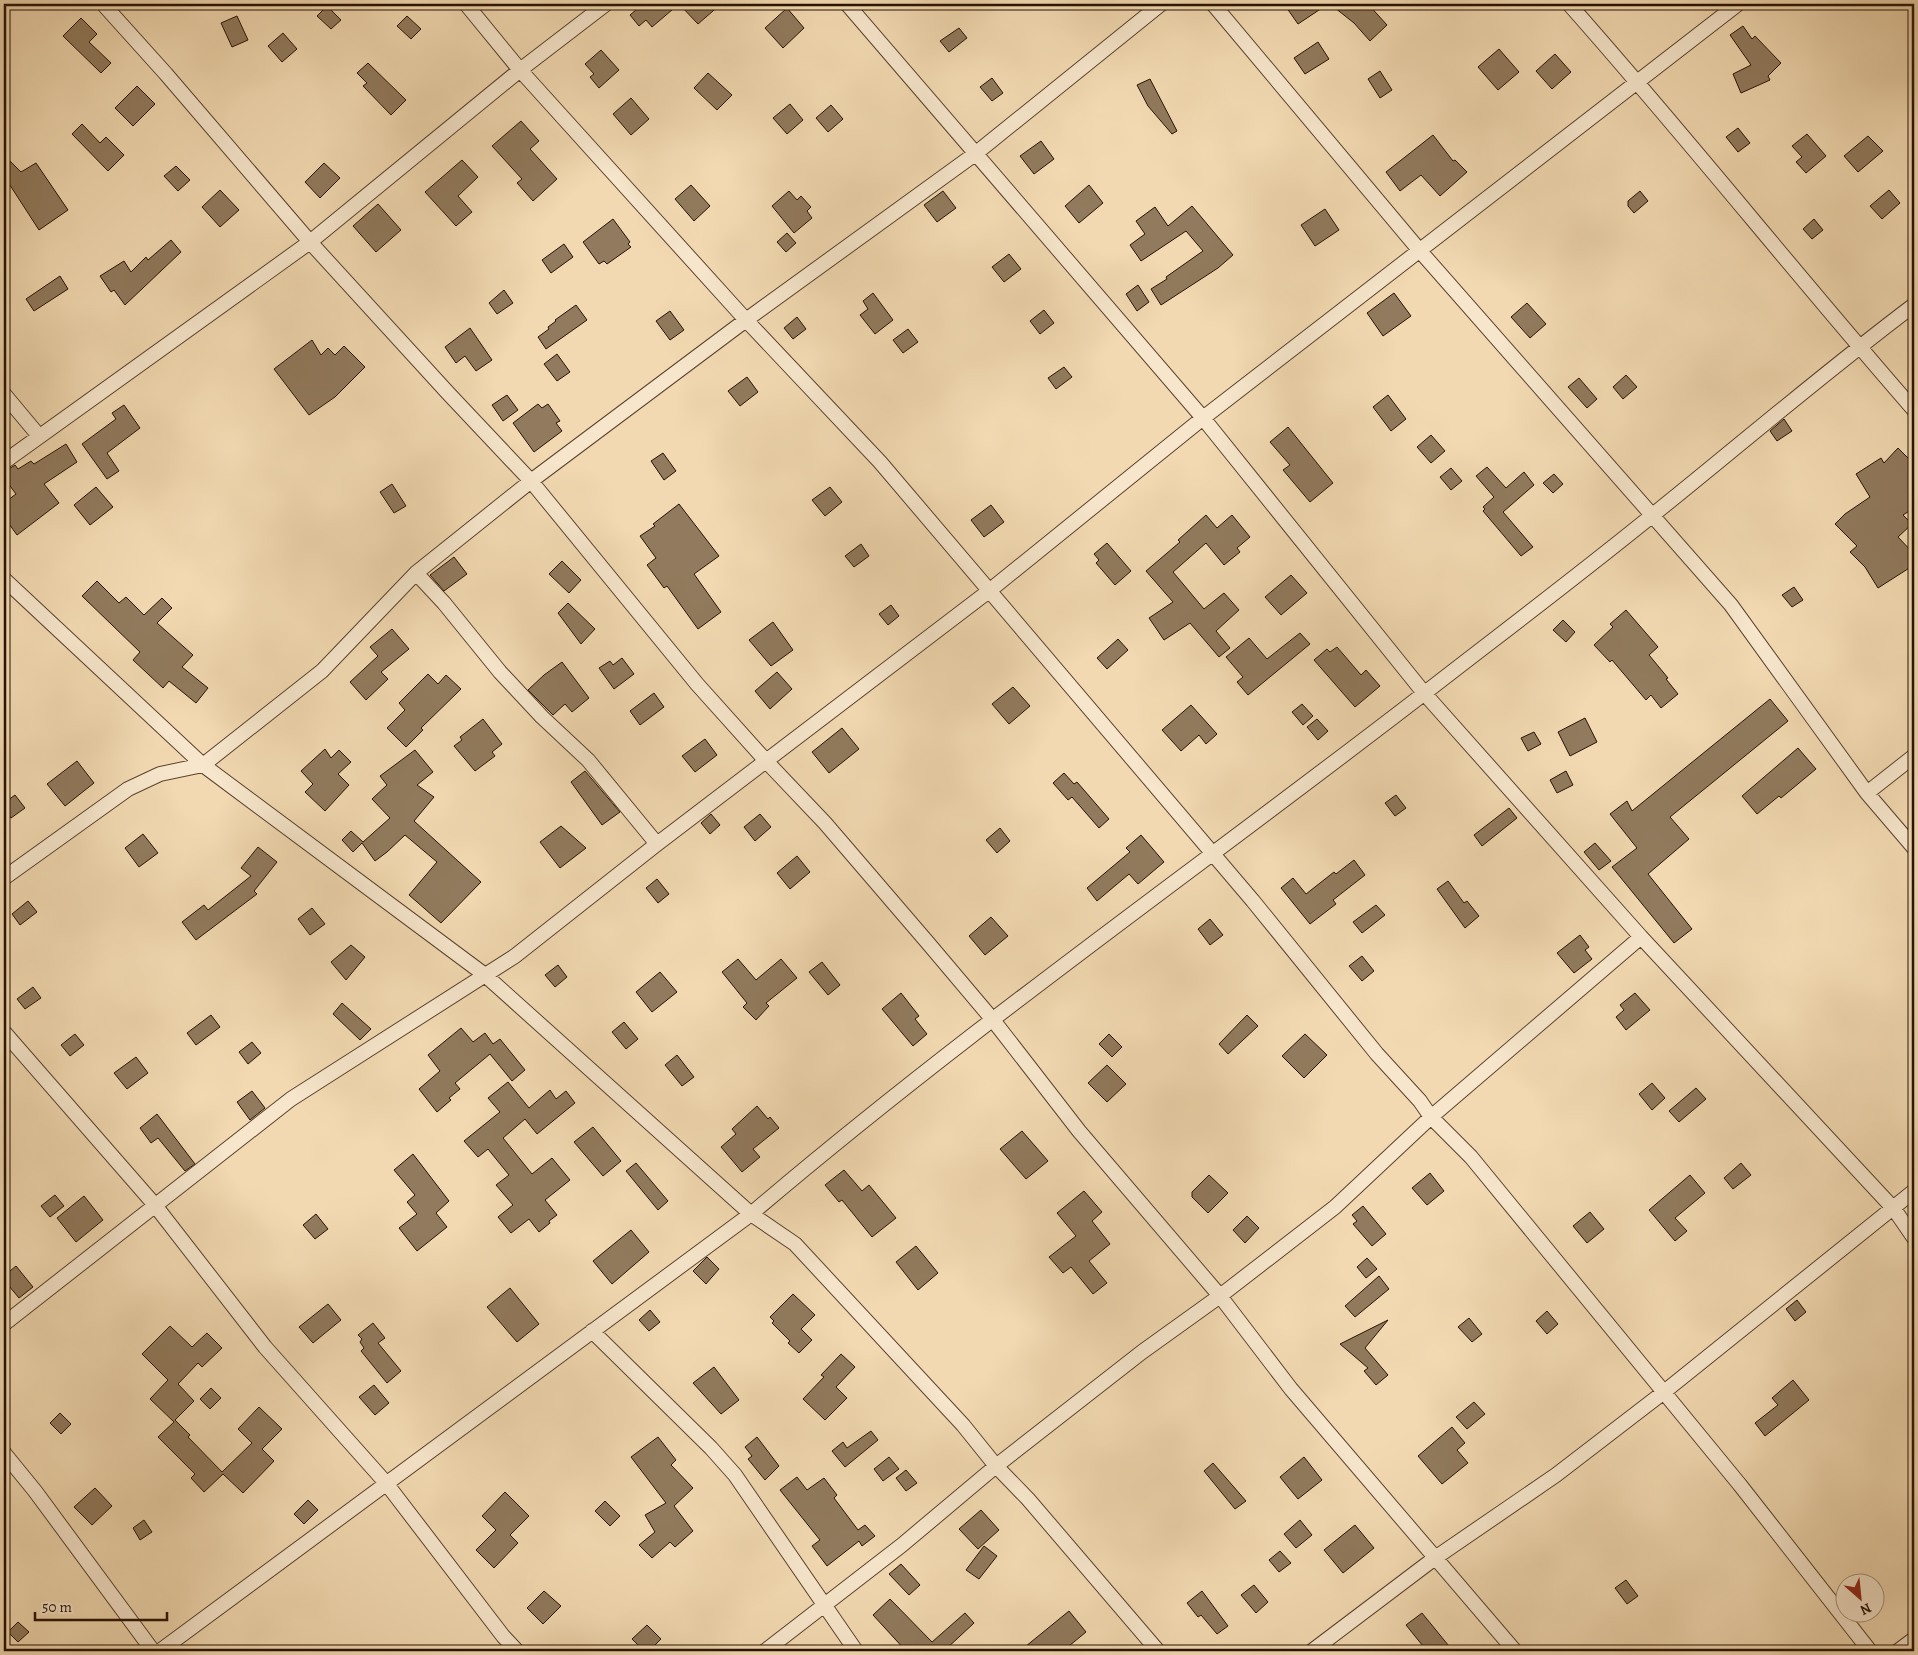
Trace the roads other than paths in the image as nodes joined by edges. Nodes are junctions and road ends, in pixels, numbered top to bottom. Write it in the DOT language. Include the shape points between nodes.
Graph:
graph roads {
  1 [pos="102,4"];
  2 [pos="466,4"];
  3 [pos="606,4"];
  4 [pos="847,4"];
  5 [pos="1161,4"];
  6 [pos="1213,4"];
  7 [pos="1569,4"];
  8 [pos="1738,4"];
  9 [pos="520,70"];
  10 [pos="1638,82"];
  11 [pos="975,154"];
  12 [pos="310,242"];
  13 [pos="1420,251"];
  14 [pos="1914,305"];
  15 [pos="746,320"];
  16 [pos="1859,346"];
  17 [pos="4,394"];
  18 [pos="1914,410"];
  19 [pos="1203,418"];
  20 [pos="39,436"];
  21 [pos="4,462"];
  22 [pos="532,481"];
  23 [pos="1652,516"];
  24 [pos="416,573"];
  25 [pos="4,579"];
  26 [pos="989,591"];
  27 [pos="1424,693"];
  28 [pos="1914,756"];
  29 [pos="766,762"];
  30 [pos="203,765"];
  31 [pos="1867,793"];
  32 [pos="657,844"];
  33 [pos="1914,848"];
  34 [pos="1212,854"];
  35 [pos="4,878"];
  36 [pos="1641,937"];
  37 [pos="485,975"];
  38 [pos="992,1020"];
  39 [pos="4,1032"];
  40 [pos="1431,1117"];
  41 [pos="1914,1191"];
  42 [pos="154,1204"];
  43 [pos="1894,1209"];
  44 [pos="751,1214"];
  45 [pos="1914,1238"];
  46 [pos="1220,1296"];
  47 [pos="4,1324"];
  48 [pos="592,1331"];
  49 [pos="1664,1392"];
  50 [pos="4,1453"];
  51 [pos="996,1466"];
  52 [pos="386,1483"];
  53 [pos="1435,1558"];
  54 [pos="824,1606"];
  55 [pos="1914,1639"];
  56 [pos="153,1651"];
  57 [pos="160,1651"];
  58 [pos="517,1651"];
  59 [pos="765,1651"];
  60 [pos="856,1651"];
  61 [pos="1158,1651"];
  62 [pos="1312,1651"];
  63 [pos="1515,1651"];
  64 [pos="1870,1651"];
  65 [pos="1898,1651"];
  1 -- 12 [label="street"];
  2 -- 9 [label="street"];
  3 -- 9 [label="street"];
  4 -- 11 [label="street"];
  5 -- 11 [label="street"];
  6 -- 13 [label="street"];
  7 -- 10 [label="street"];
  8 -- 10 [label="street"];
  9 -- 12 [label="street"];
  9 -- 15 [label="street"];
  10 -- 13 [label="street"];
  10 -- 16 [label="street"];
  11 -- 15 [label="street"];
  11 -- 19 [label="street"];
  12 -- 20 [label="street"];
  12 -- 22 [label="street"];
  13 -- 19 [label="street"];
  13 -- 23 [label="street"];
  14 -- 16 [label="street"];
  15 -- 22 [label="street"];
  15 -- 26 [label="street" via="880,462"];
  16 -- 18 [label="street"];
  16 -- 23 [label="street"];
  17 -- 20 [label="street"];
  19 -- 26 [label="street"];
  19 -- 27 [label="street"];
  20 -- 21 [label="street"];
  22 -- 24 [label="street"];
  22 -- 29 [label="street" via="697,684"];
  23 -- 27 [label="street"];
  23 -- 31 [label="street" via="1731,604"];
  24 -- 30 [label="street" via="322,671"];
  24 -- 32 [label="street" via="500,672 588,760"];
  25 -- 30 [label="street"];
  26 -- 29 [label="street"];
  26 -- 34 [label="street"];
  27 -- 34 [label="street"];
  27 -- 36 [label="street"];
  28 -- 31 [label="street"];
  29 -- 32 [label="street"];
  29 -- 38 [label="street" via="825,823"];
  30 -- 35 [label="street" via="160,774 128,789"];
  30 -- 37 [label="street"];
  31 -- 33 [label="street"];
  32 -- 37 [label="street" via="515,956"];
  34 -- 38 [label="street"];
  34 -- 40 [label="street"];
  36 -- 40 [label="street"];
  36 -- 43 [label="street"];
  37 -- 42 [label="street" via="291,1099"];
  37 -- 44 [label="street"];
  38 -- 44 [label="street"];
  38 -- 46 [label="street" via="1079,1131"];
  39 -- 42 [label="street"];
  40 -- 46 [label="street" via="1335,1207"];
  40 -- 49 [label="street" via="1471,1157"];
  41 -- 43 [label="street"];
  42 -- 47 [label="street"];
  42 -- 52 [label="street" via="265,1347"];
  43 -- 45 [label="street"];
  43 -- 49 [label="street"];
  44 -- 48 [label="street"];
  44 -- 51 [label="street" via="795,1244 963,1425"];
  46 -- 51 [label="street" via="1142,1352"];
  46 -- 53 [label="street" via="1291,1389"];
  48 -- 52 [label="street"];
  48 -- 54 [label="street" via="735,1475"];
  49 -- 53 [label="street" via="1556,1475"];
  49 -- 64 [label="street"];
  50 -- 56 [label="street" via="36,1491"];
  51 -- 54 [label="street"];
  51 -- 61 [label="street"];
  52 -- 57 [label="street"];
  52 -- 58 [label="street"];
  53 -- 62 [label="street"];
  53 -- 63 [label="street"];
  54 -- 59 [label="street"];
  54 -- 60 [label="street"];
  55 -- 65 [label="street"];
}
